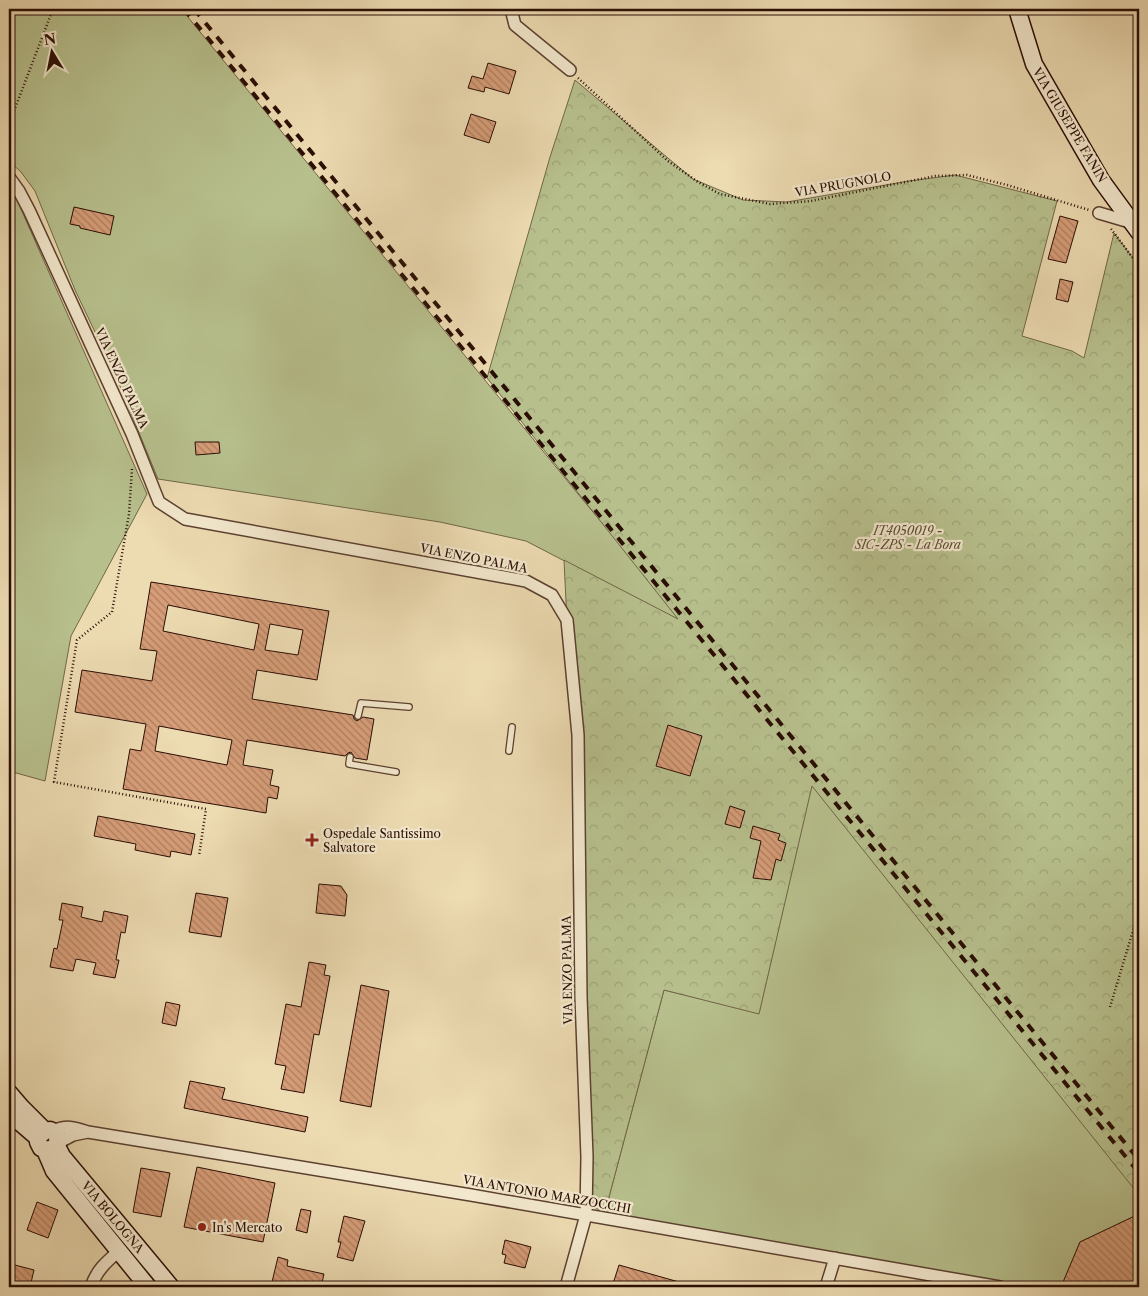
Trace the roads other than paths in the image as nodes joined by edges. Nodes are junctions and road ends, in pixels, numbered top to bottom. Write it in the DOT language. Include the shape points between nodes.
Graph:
graph roads {
  1 [pos="511,9"];
  2 [pos="1017,9"];
  3 [pos="570,70"];
  4 [pos="9,177"];
  5 [pos="1099,213"];
  6 [pos="1136,228"];
  7 [pos="409,707"];
  8 [pos="358,716"];
  9 [pos="512,727"];
  10 [pos="509,751"];
  11 [pos="350,757"];
  12 [pos="396,772"];
  13 [pos="9,1093"];
  14 [pos="9,1113"];
  15 [pos="49,1140"];
  16 [pos="586,1215"];
  17 [pos="119,1251"];
  18 [pos="834,1258"];
  19 [pos="91,1287"];
  20 [pos="148,1287"];
  21 [pos="172,1287"];
  22 [pos="566,1287"];
  23 [pos="826,1287"];
  24 [pos="1000,1287"];
  1 -- 3 [label="street" via="515,25"];
  2 -- 6 [label="main road, VIA GIUSEPPE FANIN" via="1034,64 1101,180"];
  4 -- 16 [label="street, VIA ENZO PALMA" via="29,210 132,434 159,502 185,519 526,581 552,595 567,620 578,735"];
  5 -- 6 [label="street"];
  7 -- 8 [label="lane" via="360,703"];
  9 -- 10 [label="lane"];
  11 -- 12 [label="lane" via="349,764"];
  13 -- 15 [label="main road, VIA BOLOGNA"];
  14 -- 15 [label="main road, VIA BOLOGNA"];
  15 -- 16 [label="street, VIA ANTONIO MARZOCCHI" via="63,1127 74,1126 88,1132"];
  15 -- 17 [label="main road, VIA BOLOGNA" via="54,1171"];
  15 -- 21 [label="main road, VIA BOLOGNA"];
  16 -- 18 [label="street, VIA ANTONIO MARZOCCHI"];
  16 -- 22 [label="street, VIA ENZO PALMA"];
  17 -- 19 [label="street" via="103,1264"];
  17 -- 20 [label="main road, VIA BOLOGNA"];
  18 -- 23 [label="street"];
  18 -- 24 [label="street, VIA ANTONIO MARZOCCHI"];
}
